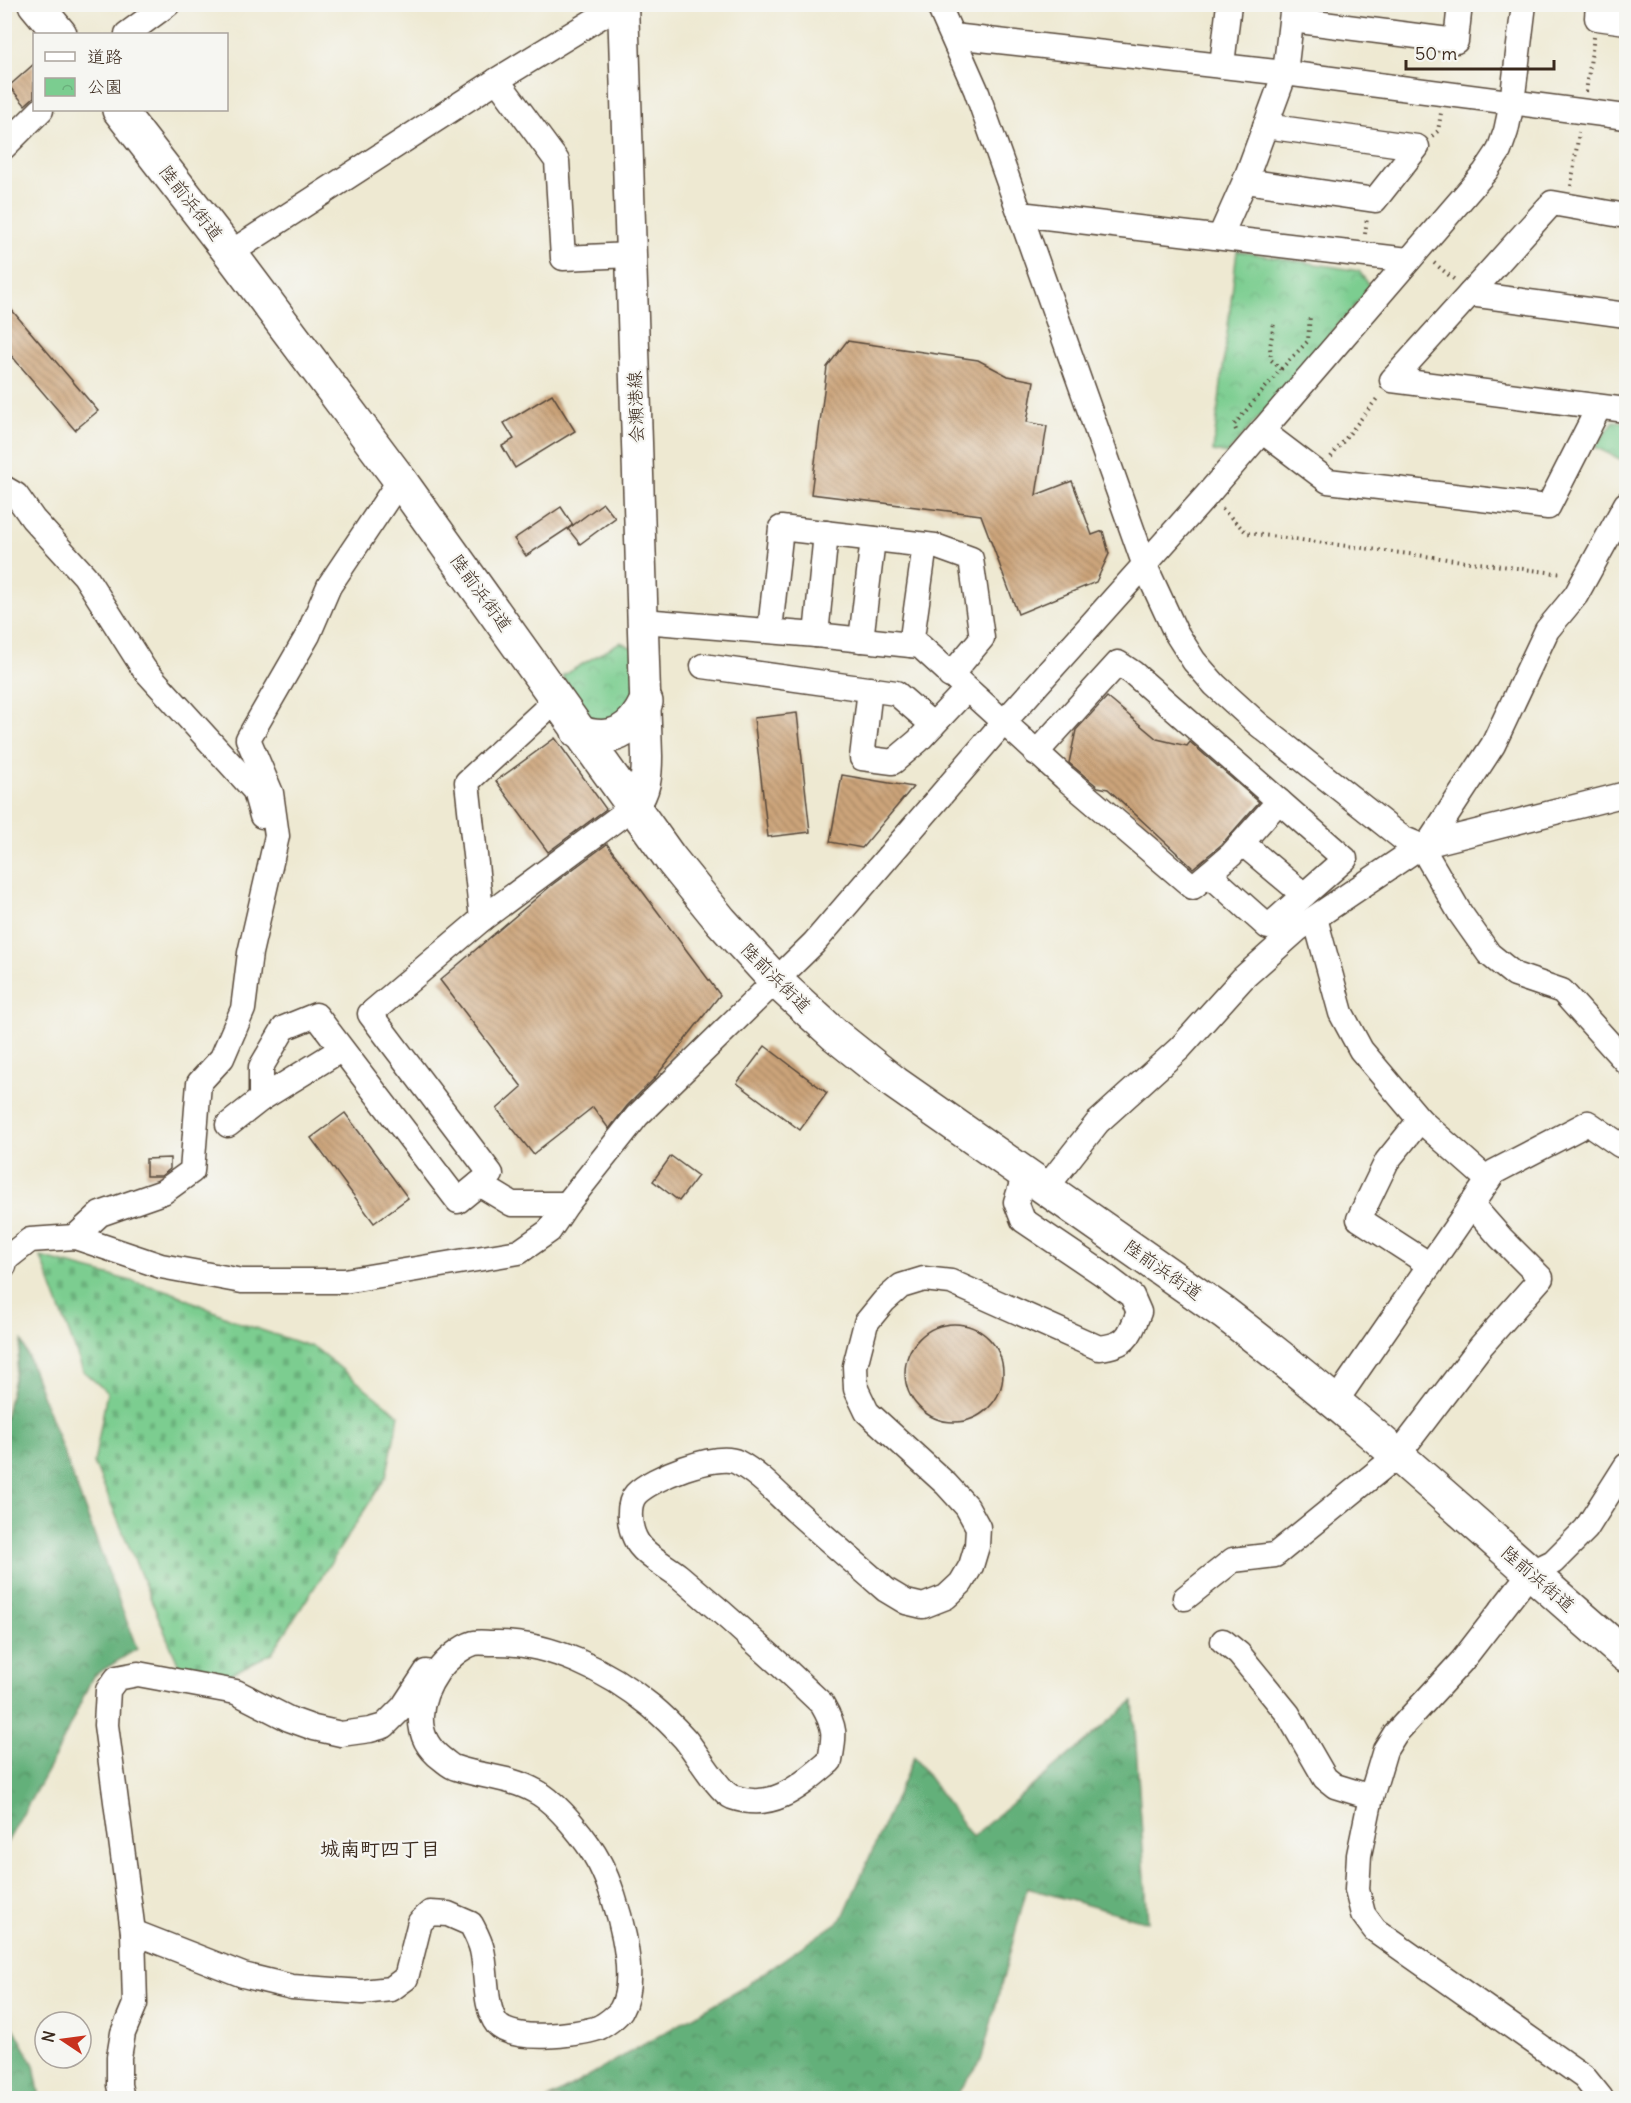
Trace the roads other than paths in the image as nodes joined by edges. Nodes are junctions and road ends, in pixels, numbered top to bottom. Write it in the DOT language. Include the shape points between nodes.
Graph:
graph roads {
  1 [pos="35,4"];
  2 [pos="168,4"];
  3 [pos="622,4"];
  4 [pos="938,4"];
  5 [pos="1229,4"];
  6 [pos="1460,4"];
  7 [pos="1524,4"];
  8 [pos="1598,4"];
  9 [pos="1292,12"];
  10 [pos="1626,22"];
  11 [pos="59,33"];
  12 [pos="128,33"];
  13 [pos="953,36"];
  14 [pos="1222,65"];
  15 [pos="1285,73"];
  16 [pos="496,80"];
  17 [pos="1512,103"];
  18 [pos="40,111"];
  19 [pos="120,111"];
  20 [pos="1626,117"];
  21 [pos="1265,126"];
  22 [pos="4,147"];
  23 [pos="1245,181"];
  24 [pos="1020,214"];
  25 [pos="1626,216"];
  26 [pos="1220,237"];
  27 [pos="230,253"];
  28 [pos="631,255"];
  29 [pos="1413,255"];
  30 [pos="1470,294"];
  31 [pos="1626,315"];
  32 [pos="1599,407"];
  33 [pos="1626,410"];
  34 [pos="1262,431"];
  35 [pos="400,480"];
  36 [pos="4,488"];
  37 [pos="1626,504"];
  38 [pos="826,533"];
  39 [pos="873,539"];
  40 [pos="925,545"];
  41 [pos="1144,566"];
  42 [pos="643,621"];
  43 [pos="770,630"];
  44 [pos="816,635"];
  45 [pos="861,640"];
  46 [pos="911,645"];
  47 [pos="703,666"];
  48 [pos="958,683"];
  49 [pos="870,688"];
  50 [pos="556,699"];
  51 [pos="646,702"];
  52 [pos="1003,723"];
  53 [pos="933,725"];
  54 [pos="578,732"];
  55 [pos="1036,753"];
  56 [pos="1626,794"];
  57 [pos="1279,801"];
  58 [pos="634,806"];
  59 [pos="1242,843"];
  60 [pos="1424,845"];
  61 [pos="273,852"];
  62 [pos="1209,874"];
  63 [pos="1304,895"];
  64 [pos="1315,918"];
  65 [pos="482,920"];
  66 [pos="776,981"];
  67 [pos="342,1048"];
  68 [pos="1626,1062"];
  69 [pos="261,1099"];
  70 [pos="1420,1120"];
  71 [pos="228,1125"];
  72 [pos="1624,1147"];
  73 [pos="1488,1180"];
  74 [pos="1035,1181"];
  75 [pos="478,1184"];
  76 [pos="567,1204"];
  77 [pos="1471,1204"];
  78 [pos="75,1238"];
  79 [pos="1430,1265"];
  80 [pos="4,1266"];
  81 [pos="1336,1401"];
  82 [pos="1398,1455"];
  83 [pos="1626,1466"];
  84 [pos="1530,1573"];
  85 [pos="1185,1598"];
  86 [pos="1223,1641"];
  87 [pos="475,1643"];
  88 [pos="1626,1656"];
  89 [pos="1371,1797"];
  90 [pos="133,1932"];
  91 [pos="122,2098"];
  92 [pos="1600,2098"];
  1 -- 11 [label="highway"];
  2 -- 12 [label="street"];
  3 -- 16 [label="street"];
  3 -- 28 [label="main road, 会瀬港線"];
  4 -- 13 [label="street"];
  5 -- 14 [label="street"];
  6 -- 9 [label="street" via="1456,41"];
  7 -- 17 [label="street"];
  8 -- 10 [label="street" via="1597,18"];
  9 -- 15 [label="street"];
  13 -- 14 [label="street"];
  13 -- 24 [label="street"];
  14 -- 15 [label="street"];
  15 -- 17 [label="street"];
  15 -- 21 [label="street"];
  16 -- 27 [label="street"];
  16 -- 28 [label="street" via="557,161 563,258"];
  17 -- 20 [label="street"];
  17 -- 29 [label="street" via="1499,151"];
  18 -- 22 [label="street"];
  19 -- 27 [label="highway, 陸前浜街道"];
  21 -- 23 [label="street"];
  21 -- 23 [label="street" via="1417,147 1375,200"];
  23 -- 26 [label="street"];
  24 -- 26 [label="street"];
  24 -- 41 [label="street"];
  25 -- 30 [label="street" via="1552,203"];
  26 -- 29 [label="street" via="1363,255"];
  27 -- 35 [label="highway, 陸前浜街道"];
  28 -- 42 [label="main road, 会瀬港線"];
  29 -- 34 [label="street"];
  30 -- 31 [label="street"];
  30 -- 32 [label="street" via="1392,380"];
  32 -- 33 [label="street"];
  32 -- 34 [label="street" via="1548,507 1328,481"];
  34 -- 41 [label="street"];
  35 -- 50 [label="highway, 陸前浜街道"];
  35 -- 61 [label="street" via="329,586 308,635 248,739 271,793 277,836"];
  36 -- 61 [label="street" via="16,495 85,576 144,669 255,791"];
  37 -- 60 [label="street" via="1576,595 1547,630 1493,745"];
  38 -- 39 [label="street"];
  38 -- 43 [label="street" via="781,528"];
  38 -- 44 [label="street"];
  39 -- 40 [label="street"];
  39 -- 45 [label="street"];
  40 -- 46 [label="street"];
  40 -- 48 [label="street" via="971,559 982,638"];
  41 -- 52 [label="street"];
  41 -- 60 [label="street" via="1175,631 1215,685 1345,795 1402,838"];
  42 -- 43 [label="street"];
  42 -- 51 [label="main road, 会瀬港線"];
  43 -- 44 [label="street"];
  44 -- 45 [label="street"];
  45 -- 46 [label="street"];
  46 -- 48 [label="street" via="920,646"];
  47 -- 49 [label="street"];
  48 -- 52 [label="street"];
  48 -- 53 [label="street"];
  49 -- 53 [label="street" via="896,693"];
  49 -- 53 [label="street" via="862,758 894,762"];
  50 -- 54 [label="highway, 陸前浜街道"];
  50 -- 65 [label="street" via="467,782"];
  51 -- 54 [label="highway" via="630,727 617,735 590,736"];
  51 -- 58 [label="main road, 会瀬港線" via="647,774 641,798"];
  52 -- 55 [label="street"];
  52 -- 66 [label="street" via="814,943"];
  54 -- 58 [label="highway, 陸前浜街道"];
  55 -- 57 [label="street" via="1118,663"];
  55 -- 62 [label="street" via="1193,887"];
  56 -- 60 [label="street"];
  57 -- 59 [label="street"];
  57 -- 63 [label="street" via="1345,859"];
  58 -- 65 [label="street"];
  58 -- 66 [label="highway, 陸前浜街道" via="676,867"];
  59 -- 62 [label="street"];
  59 -- 63 [label="street"];
  60 -- 64 [label="street"];
  60 -- 68 [label="street" via="1460,913 1488,954 1515,975 1562,991"];
  61 -- 78 [label="street" via="250,953 243,1009 222,1058 199,1083 192,1171 163,1192 100,1214"];
  62 -- 63 [label="street" via="1268,927"];
  64 -- 70 [label="street" via="1341,1012 1361,1050"];
  64 -- 74 [label="street" via="1243,978 1180,1048"];
  65 -- 75 [label="street" via="370,1014 491,1174"];
  66 -- 74 [label="highway, 陸前浜街道" via="895,1083"];
  66 -- 76 [label="street" via="637,1116"];
  67 -- 69 [label="street"];
  67 -- 69 [label="street" via="316,1015 284,1028 261,1067"];
  67 -- 75 [label="street" via="458,1201"];
  69 -- 71 [label="street"];
  70 -- 73 [label="street"];
  70 -- 79 [label="street" via="1387,1161 1359,1219"];
  72 -- 73 [label="street" via="1588,1123 1494,1172"];
  73 -- 77 [label="street"];
  74 -- 81 [label="highway, 陸前浜街道" via="1224,1313"];
  74 -- 87 [label="street" via="1016,1202 1023,1220 1131,1296 1139,1312 1129,1337 1116,1346 1099,1348 951,1282 924,1279 901,1286 866,1323 855,1366 856,1389 867,1412 946,1485 967,1507 978,1527 971,1566 962,1583 946,1597 923,1606 906,1602 886,1590 763,1480 735,1461 708,1461 680,1469 635,1494 630,1508 635,1539 649,1554 822,1704 833,1724 831,1761 794,1791 773,1799 752,1801 729,1796 685,1739 652,1707 611,1678 539,1648 505,1642"];
  75 -- 76 [label="street" via="512,1204"];
  76 -- 78 [label="street" via="549,1231 519,1252 344,1281 242,1281 161,1266"];
  77 -- 79 [label="street"];
  77 -- 82 [label="street" via="1541,1278 1481,1346"];
  78 -- 80 [label="street" via="30,1240 6,1259"];
  79 -- 81 [label="street"];
  81 -- 82 [label="highway, 陸前浜街道"];
  82 -- 84 [label="highway, 陸前浜街道"];
  82 -- 85 [label="street" via="1275,1555 1233,1560"];
  83 -- 84 [label="street" via="1586,1529 1553,1563"];
  84 -- 88 [label="highway, 陸前浜街道"];
  84 -- 89 [label="street" via="1462,1661 1395,1734 1385,1750"];
  86 -- 89 [label="street" via="1239,1654 1288,1714 1325,1778 1335,1786"];
  87 -- 90 [label="street" via="462,1642 442,1652 403,1707 384,1725 370,1731 341,1734 289,1719 236,1692 138,1674 117,1678 108,1690 106,1725"];
  87 -- 90 [label="street" via="459,1650 439,1670 426,1695 419,1722 425,1743 454,1768 536,1791 573,1823 600,1864 621,1919 628,1993 620,2013 599,2027 543,2037 516,2035 498,2025 490,2007 482,1947 471,1924 448,1914 430,1913 420,1922 406,1978 391,1989 362,1992 292,1987 243,1976"];
  89 -- 92 [label="street" via="1359,1855 1357,1890 1363,1914 1375,1930 1584,2077"];
  90 -- 91 [label="street" via="135,2004 123,2033 119,2057"];
}
